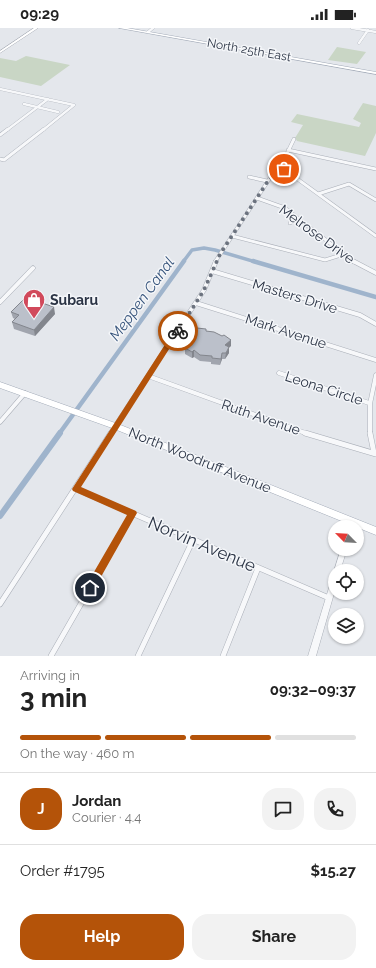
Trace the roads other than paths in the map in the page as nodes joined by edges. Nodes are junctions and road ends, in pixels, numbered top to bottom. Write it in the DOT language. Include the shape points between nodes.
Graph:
graph roads {
  1 [pos="33,28"];
  2 [pos="36,28"];
  3 [pos="121,28"];
  4 [pos="153,28"];
  5 [pos="352,28"];
  6 [pos="368,29"];
  7 [pos="148,32"];
  8 [pos="376,32"];
  9 [pos="24,36"];
  10 [pos="359,43"];
  11 [pos="0,52"];
  12 [pos="376,73"];
  13 [pos="0,89"];
  14 [pos="48,99"];
  15 [pos="24,104"];
  16 [pos="37,107"];
  17 [pos="58,112"];
  18 [pos="0,134"];
  19 [pos="294,139"];
  20 [pos="288,150"];
  21 [pos="325,158"];
  22 [pos="0,159"];
  23 [pos="323,162"];
  24 [pos="376,169"];
  25 [pos="285,170"];
  26 [pos="249,177"];
  27 [pos="267,181"];
  28 [pos="318,194"];
  29 [pos="257,198"];
  30 [pos="376,200"];
  31 [pos="298,219"];
  32 [pos="290,223"];
  33 [pos="232,236"];
  34 [pos="376,236"];
  35 [pos="344,254"];
  36 [pos="33,268"];
  37 [pos="212,271"];
  38 [pos="376,273"];
  39 [pos="0,302"];
  40 [pos="196,303"];
  41 [pos="376,324"];
  42 [pos="376,360"];
  43 [pos="279,373"];
  44 [pos="376,375"];
  45 [pos="148,376"];
  46 [pos="0,385"];
  47 [pos="25,393"];
  48 [pos="370,403"];
  49 [pos="0,422"];
  50 [pos="115,426"];
  51 [pos="375,453"];
  52 [pos="76,489"];
  53 [pos="133,513"];
  54 [pos="341,520"];
  55 [pos="364,527"];
  56 [pos="376,530"];
  57 [pos="193,540"];
  58 [pos="258,568"];
  59 [pos="328,598"];
  60 [pos="328,600"];
  61 [pos="0,604"];
  62 [pos="51,656"];
  63 [pos="138,656"];
  64 [pos="223,656"];
  65 [pos="312,656"];
  1 -- 9 [label="main road"];
  2 -- 9 [label="main road"];
  3 -- 7 [label="main road, North 25th East"];
  4 -- 7 [label="street"];
  5 -- 6 [label="street"];
  6 -- 8 [label="street"];
  6 -- 10 [label="street"];
  7 -- 12 [label="main road, North 25th East"];
  9 -- 11 [label="main road"];
  13 -- 14 [label="street"];
  14 -- 16 [label="street"];
  14 -- 22 [label="street" via="74,105 10,156 4,160"];
  15 -- 16 [label="street"];
  16 -- 17 [label="street"];
  16 -- 18 [label="street"];
  19 -- 20 [label="street"];
  20 -- 21 [label="street"];
  20 -- 25 [label="street" via="282,164"];
  21 -- 23 [label="street"];
  21 -- 24 [label="street"];
  25 -- 27 [label="street"];
  25 -- 28 [label="street"];
  26 -- 27 [label="street"];
  27 -- 29 [label="street"];
  28 -- 30 [label="street" via="349,184"];
  28 -- 34 [label="street"];
  29 -- 31 [label="street, Melrose Drive" via="274,203"];
  29 -- 33 [label="street"];
  31 -- 32 [label="street"];
  31 -- 35 [label="street, Melrose Drive"];
  33 -- 35 [label="street" via="325,260"];
  33 -- 37 [label="street" via="221,251"];
  35 -- 38 [label="street, Melrose Drive"];
  36 -- 39 [label="street"];
  37 -- 40 [label="street"];
  37 -- 41 [label="street, Masters Drive" via="360,315"];
  40 -- 42 [label="street, Mark Avenue"];
  40 -- 45 [label="street"];
  43 -- 48 [label="street, Leona Circle"];
  44 -- 48 [label="street"];
  45 -- 50 [label="street"];
  45 -- 51 [label="street, Ruth Avenue" via="312,434"];
  46 -- 47 [label="main road, North Woodruff Avenue"];
  47 -- 49 [label="street"];
  47 -- 50 [label="main road, North Woodruff Avenue"];
  48 -- 51 [label="street" via="369,435"];
  50 -- 52 [label="street"];
  50 -- 54 [label="main road, North Woodruff Avenue"];
  52 -- 53 [label="street, Norvin Avenue"];
  52 -- 61 [label="street"];
  53 -- 57 [label="street, Norvin Avenue"];
  53 -- 62 [label="street"];
  55 -- 56 [label="main road, North Woodruff Avenue"];
  57 -- 58 [label="street, Norvin Avenue"];
  57 -- 63 [label="street"];
  58 -- 59 [label="street, Norvin Avenue"];
  58 -- 64 [label="street"];
  60 -- 65 [label="street"];
}
